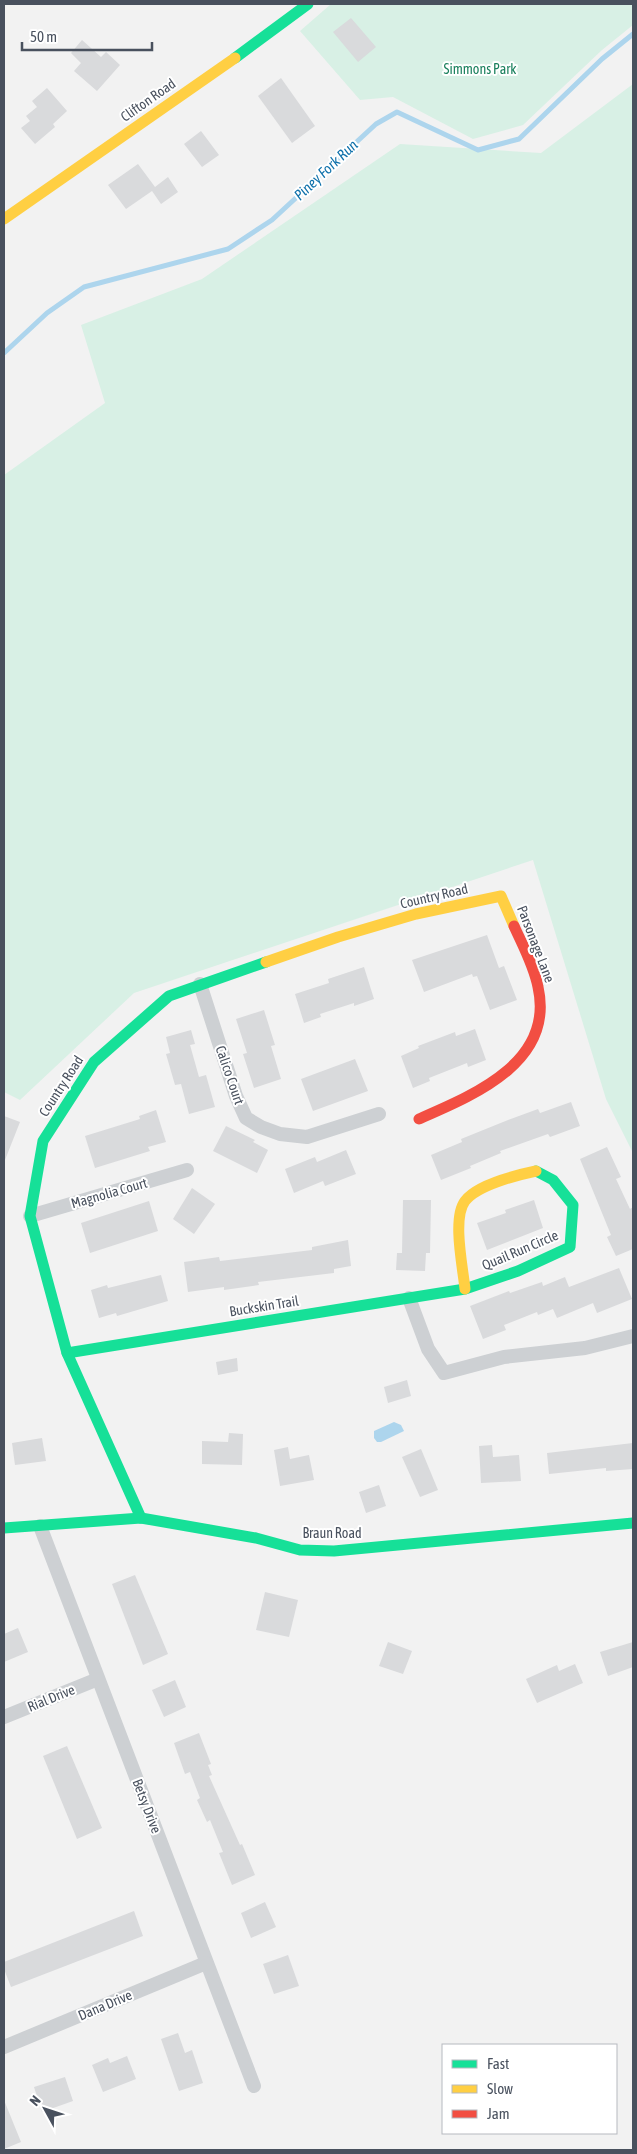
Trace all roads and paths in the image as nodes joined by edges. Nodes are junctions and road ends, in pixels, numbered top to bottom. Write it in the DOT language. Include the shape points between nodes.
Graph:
graph roads {
  1 [pos="308,4"];
  2 [pos="4,219"];
  3 [pos="501,896"];
  4 [pos="200,984"];
  5 [pos="379,1114"];
  6 [pos="419,1119"];
  7 [pos="187,1170"];
  8 [pos="30,1216"];
  9 [pos="465,1289"];
  10 [pos="409,1298"];
  11 [pos="633,1336"];
  12 [pos="67,1353"];
  13 [pos="141,1518"];
  14 [pos="633,1523"];
  15 [pos="40,1526"];
  16 [pos="4,1528"];
  17 [pos="98,1679"];
  18 [pos="4,1717"];
  19 [pos="206,1963"];
  20 [pos="4,2047"];
  21 [pos="254,2086"];
  1 -- 2 [label="street, Clifton Road" via="224,67"];
  3 -- 4 [label="street, Country Road" via="416,914"];
  3 -- 6 [label="street, Parsonage Lane" via="538,982 540,1020 528,1048 509,1072 479,1092"];
  4 -- 5 [label="street, Calico Court" via="246,1118 280,1134 307,1137"];
  4 -- 8 [label="street, Country Road" via="168,996 94,1062 43,1141"];
  7 -- 8 [label="street, Magnolia Court"];
  8 -- 12 [label="street, Country Road"];
  9 -- 9 [label="street, Quail Run Circle" via="518,1271 570,1247 573,1205 553,1180 536,1171 482,1188 465,1201 459,1222"];
  9 -- 10 [label="street, Buckskin Trail"];
  10 -- 11 [label="street" via="428,1349 444,1373 504,1357 585,1348"];
  10 -- 12 [label="street, Buckskin Trail"];
  12 -- 13 [label="street, Country Road"];
  13 -- 14 [label="street, Braun Road" via="256,1538 300,1550 334,1551"];
  13 -- 15 [label="street, Braun Road"];
  15 -- 16 [label="street, Braun Road"];
  15 -- 17 [label="street, Betsy Drive"];
  17 -- 18 [label="street, Rial Drive"];
  17 -- 19 [label="street, Betsy Drive"];
  19 -- 20 [label="street, Dana Drive"];
  19 -- 21 [label="street, Betsy Drive"];
}
